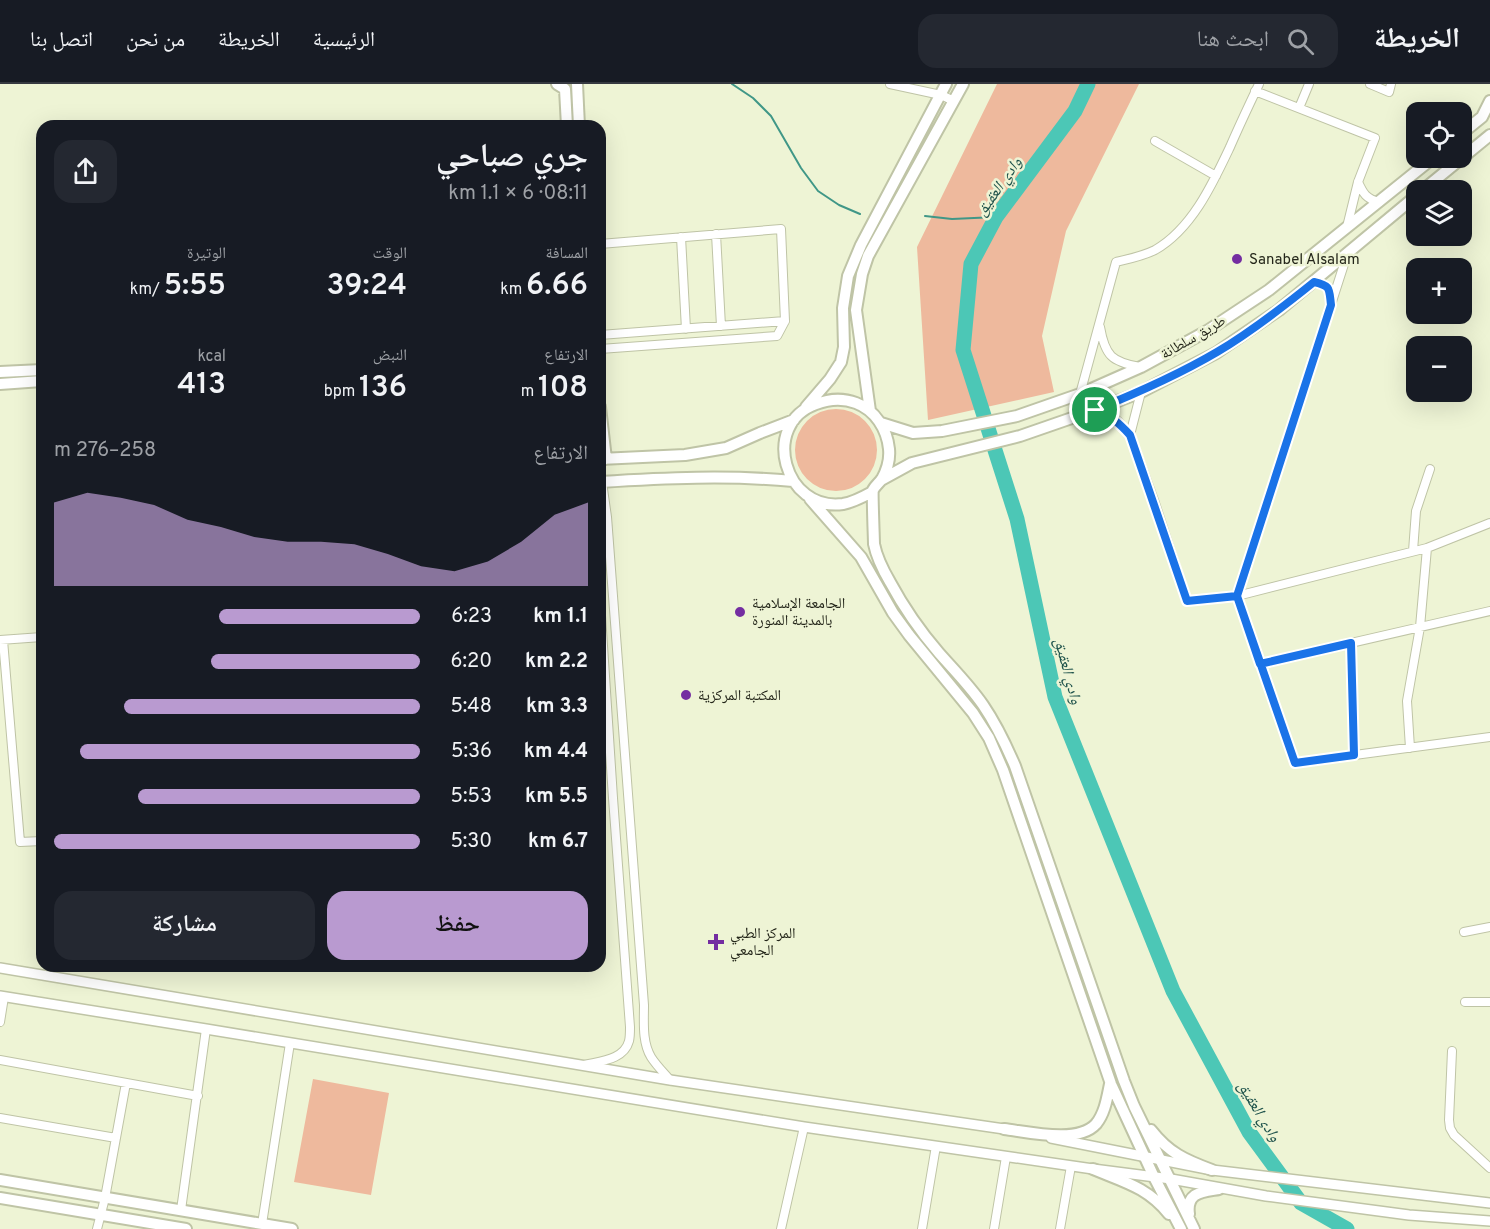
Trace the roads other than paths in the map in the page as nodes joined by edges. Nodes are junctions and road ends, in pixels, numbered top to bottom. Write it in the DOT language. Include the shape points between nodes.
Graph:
graph roads {
  1 [pos="557,84"];
  2 [pos="577,84"];
  3 [pos="890,84"];
  4 [pos="946,84"];
  5 [pos="963,84"];
  6 [pos="1309,84"];
  7 [pos="1370,84"];
  8 [pos="1391,84"];
  9 [pos="1257,86"];
  10 [pos="941,95"];
  11 [pos="954,101"];
  12 [pos="1490,101"];
  13 [pos="1299,108"];
  14 [pos="567,120"];
  15 [pos="579,120"];
  16 [pos="1472,125"];
  17 [pos="1490,135"];
  18 [pos="1155,141"];
  19 [pos="1420,168"];
  20 [pos="1216,177"];
  21 [pos="1435,180"];
  22 [pos="1358,182"];
  23 [pos="1378,202"];
  24 [pos="1406,204"];
  25 [pos="1347,227"];
  26 [pos="716,234"];
  27 [pos="681,237"];
  28 [pos="606,243"];
  29 [pos="1348,253"];
  30 [pos="1314,282"];
  31 [pos="1331,305"];
  32 [pos="785,321"];
  33 [pos="1099,325"];
  34 [pos="721,326"];
  35 [pos="686,329"];
  36 [pos="606,335"];
  37 [pos="606,349"];
  38 [pos="1141,367"];
  39 [pos="36,370"];
  40 [pos="0,372"];
  41 [pos="36,381"];
  42 [pos="0,384"];
  43 [pos="1141,392"];
  44 [pos="1080,394"];
  45 [pos="1095,410"];
  46 [pos="870,411"];
  47 [pos="797,417"];
  48 [pos="881,423"];
  49 [pos="1130,435"];
  50 [pos="606,459"];
  51 [pos="1430,469"];
  52 [pos="881,480"];
  53 [pos="793,481"];
  54 [pos="606,482"];
  55 [pos="804,492"];
  56 [pos="872,492"];
  57 [pos="606,511"];
  58 [pos="1490,523"];
  59 [pos="1427,548"];
  60 [pos="1413,551"];
  61 [pos="1237,596"];
  62 [pos="1490,611"];
  63 [pos="1420,627"];
  64 [pos="36,637"];
  65 [pos="1,640"];
  66 [pos="1351,643"];
  67 [pos="1260,664"];
  68 [pos="606,696"];
  69 [pos="1490,737"];
  70 [pos="1410,748"];
  71 [pos="1354,755"];
  72 [pos="36,841"];
  73 [pos="1490,927"];
  74 [pos="1464,932"];
  75 [pos="0,968"];
  76 [pos="2,997"];
  77 [pos="1465,1002"];
  78 [pos="1490,1002"];
  79 [pos="628,1005"];
  80 [pos="644,1005"];
  81 [pos="0,1022"];
  82 [pos="206,1029"];
  83 [pos="290,1043"];
  84 [pos="1452,1051"];
  85 [pos="0,1060"];
  86 [pos="582,1065"];
  87 [pos="670,1080"];
  88 [pos="126,1083"];
  89 [pos="1111,1084"];
  90 [pos="198,1096"];
  91 [pos="1134,1106"];
  92 [pos="0,1118"];
  93 [pos="804,1127"];
  94 [pos="1004,1129"];
  95 [pos="116,1138"];
  96 [pos="936,1146"];
  97 [pos="1006,1156"];
  98 [pos="1144,1156"];
  99 [pos="1161,1160"];
  100 [pos="1071,1166"];
  101 [pos="1490,1168"];
  102 [pos="1093,1169"];
  103 [pos="1212,1170"];
  104 [pos="1154,1177"];
  105 [pos="1171,1179"];
  106 [pos="0,1180"];
  107 [pos="1219,1189"];
  108 [pos="105,1198"];
  109 [pos="1,1200"];
  110 [pos="1490,1203"];
  111 [pos="180,1210"];
  112 [pos="100,1215"];
  113 [pos="1490,1221"];
  114 [pos="262,1224"];
  115 [pos="1187,1228"];
  116 [pos="97,1229"];
  117 [pos="186,1229"];
  118 [pos="292,1229"];
  119 [pos="782,1229"];
  120 [pos="922,1229"];
  121 [pos="994,1229"];
  122 [pos="1060,1229"];
  1 -- 14 [label="main road" via="565,89"];
  2 -- 15 [label="main road"];
  3 -- 10 [label="street"];
  4 -- 10 [label="main road"];
  5 -- 11 [label="main road"];
  6 -- 13 [label="street"];
  7 -- 8 [label="street" via="1389,92"];
  9 -- 13 [label="street"];
  9 -- 20 [label="street"];
  10 -- 11 [label="street"];
  10 -- 47 [label="main road" via="848,276 841,362"];
  11 -- 46 [label="main road" via="868,256 862,274 856,310"];
  12 -- 16 [label="main road" via="1482,117"];
  13 -- 22 [label="street" via="1376,138"];
  17 -- 21 [label="main road"];
  18 -- 20 [label="street"];
  19 -- 23 [label="main road, طريق سلطانة"];
  20 -- 33 [label="street" via="1202,203 1173,237 1156,249 1116,262"];
  22 -- 23 [label="street" via="1370,200"];
  22 -- 25 [label="street"];
  23 -- 25 [label="main road, طريق سلطانة"];
  24 -- 29 [label="main road, طريق سلطانة"];
  25 -- 38 [label="main road, طريق سلطانة" via="1269,290 1207,331"];
  26 -- 27 [label="street"];
  26 -- 32 [label="street" via="781,229"];
  26 -- 34 [label="street"];
  27 -- 28 [label="street"];
  27 -- 35 [label="street"];
  29 -- 30 [label="main road, طريق سلطانة"];
  29 -- 31 [label="street"];
  30 -- 31 [label="street" via="1326,284"];
  30 -- 43 [label="main road, طريق سلطانة" via="1216,353"];
  31 -- 61 [label="street"];
  32 -- 34 [label="street"];
  32 -- 37 [label="street" via="777,336"];
  33 -- 38 [label="street" via="1106,350 1113,358"];
  33 -- 44 [label="street"];
  34 -- 35 [label="street"];
  35 -- 36 [label="street"];
  38 -- 44 [label="main road, طريق سلطانة"];
  39 -- 40 [label="main road"];
  41 -- 42 [label="main road"];
  43 -- 45 [label="main road, طريق سلطانة"];
  43 -- 49 [label="street"];
  44 -- 48 [label="main road, طريق سلطانة" via="1007,418 942,431 913,433"];
  45 -- 49 [label="street" via="1110,415"];
  45 -- 52 [label="main road, طريق سلطانة" via="1020,436 912,463"];
  46 -- 47 [label="main road" via="843,400 827,400"];
  46 -- 48 [label="main road"];
  47 -- 50 [label="main road" via="726,448 685,455"];
  47 -- 53 [label="main road" via="784,450"];
  48 -- 52 [label="main road" via="890,452"];
  49 -- 61 [label="street" via="1187,601"];
  51 -- 60 [label="street" via="1416,512"];
  52 -- 56 [label="main road"];
  53 -- 54 [label="main road" via="688,478"];
  53 -- 55 [label="main road"];
  55 -- 56 [label="main road" via="825,503 842,504"];
  55 -- 89 [label="main road" via="861,557 898,620 989,738"];
  56 -- 91 [label="main road" via="878,560 916,625 984,705 1015,765"];
  57 -- 80 [label="street"];
  58 -- 59 [label="street"];
  59 -- 60 [label="street"];
  59 -- 63 [label="street"];
  60 -- 61 [label="street"];
  61 -- 67 [label="street"];
  62 -- 63 [label="street"];
  63 -- 66 [label="street"];
  63 -- 70 [label="street" via="1407,701"];
  64 -- 65 [label="street"];
  65 -- 72 [label="street" via="20,842"];
  66 -- 67 [label="street"];
  66 -- 71 [label="street"];
  67 -- 71 [label="street" via="1295,763"];
  68 -- 79 [label="street"];
  69 -- 70 [label="street"];
  70 -- 71 [label="street"];
  73 -- 74 [label="street"];
  75 -- 86 [label="street"];
  76 -- 81 [label="street"];
  76 -- 82 [label="street"];
  77 -- 78 [label="street"];
  79 -- 80 [label="street"];
  79 -- 86 [label="street" via="629,1042 621,1054"];
  80 -- 87 [label="street" via="647,1049"];
  82 -- 83 [label="street"];
  82 -- 90 [label="street"];
  83 -- 93 [label="street"];
  83 -- 114 [label="street"];
  84 -- 101 [label="street" via="1450,1128"];
  85 -- 88 [label="street"];
  86 -- 87 [label="street"];
  87 -- 94 [label="street"];
  88 -- 90 [label="street"];
  88 -- 95 [label="street"];
  89 -- 94 [label="main road" via="1106,1104 1089,1130 1067,1136"];
  89 -- 98 [label="main road"];
  90 -- 111 [label="street"];
  91 -- 99 [label="main road"];
  91 -- 103 [label="main road" via="1165,1146"];
  92 -- 95 [label="street"];
  93 -- 96 [label="street"];
  93 -- 119 [label="street"];
  94 -- 98 [label="street"];
  95 -- 108 [label="street"];
  96 -- 97 [label="street"];
  96 -- 120 [label="street"];
  97 -- 100 [label="street"];
  97 -- 121 [label="street"];
  98 -- 99 [label="street"];
  98 -- 104 [label="main road"];
  99 -- 103 [label="street"];
  99 -- 105 [label="main road"];
  100 -- 102 [label="street"];
  100 -- 122 [label="street"];
  102 -- 104 [label="street"];
  102 -- 115 [label="main road" via="1152,1196"];
  103 -- 110 [label="street"];
  104 -- 105 [label="street"];
  104 -- 115 [label="main road"];
  105 -- 107 [label="street"];
  105 -- 115 [label="main road"];
  106 -- 108 [label="main road"];
  107 -- 113 [label="street" via="1409,1215"];
  107 -- 115 [label="main road" via="1199,1192 1190,1200"];
  108 -- 111 [label="main road"];
  108 -- 112 [label="street"];
  109 -- 112 [label="main road"];
  111 -- 114 [label="main road"];
  112 -- 116 [label="street"];
  112 -- 117 [label="main road"];
  114 -- 118 [label="main road"];
}
